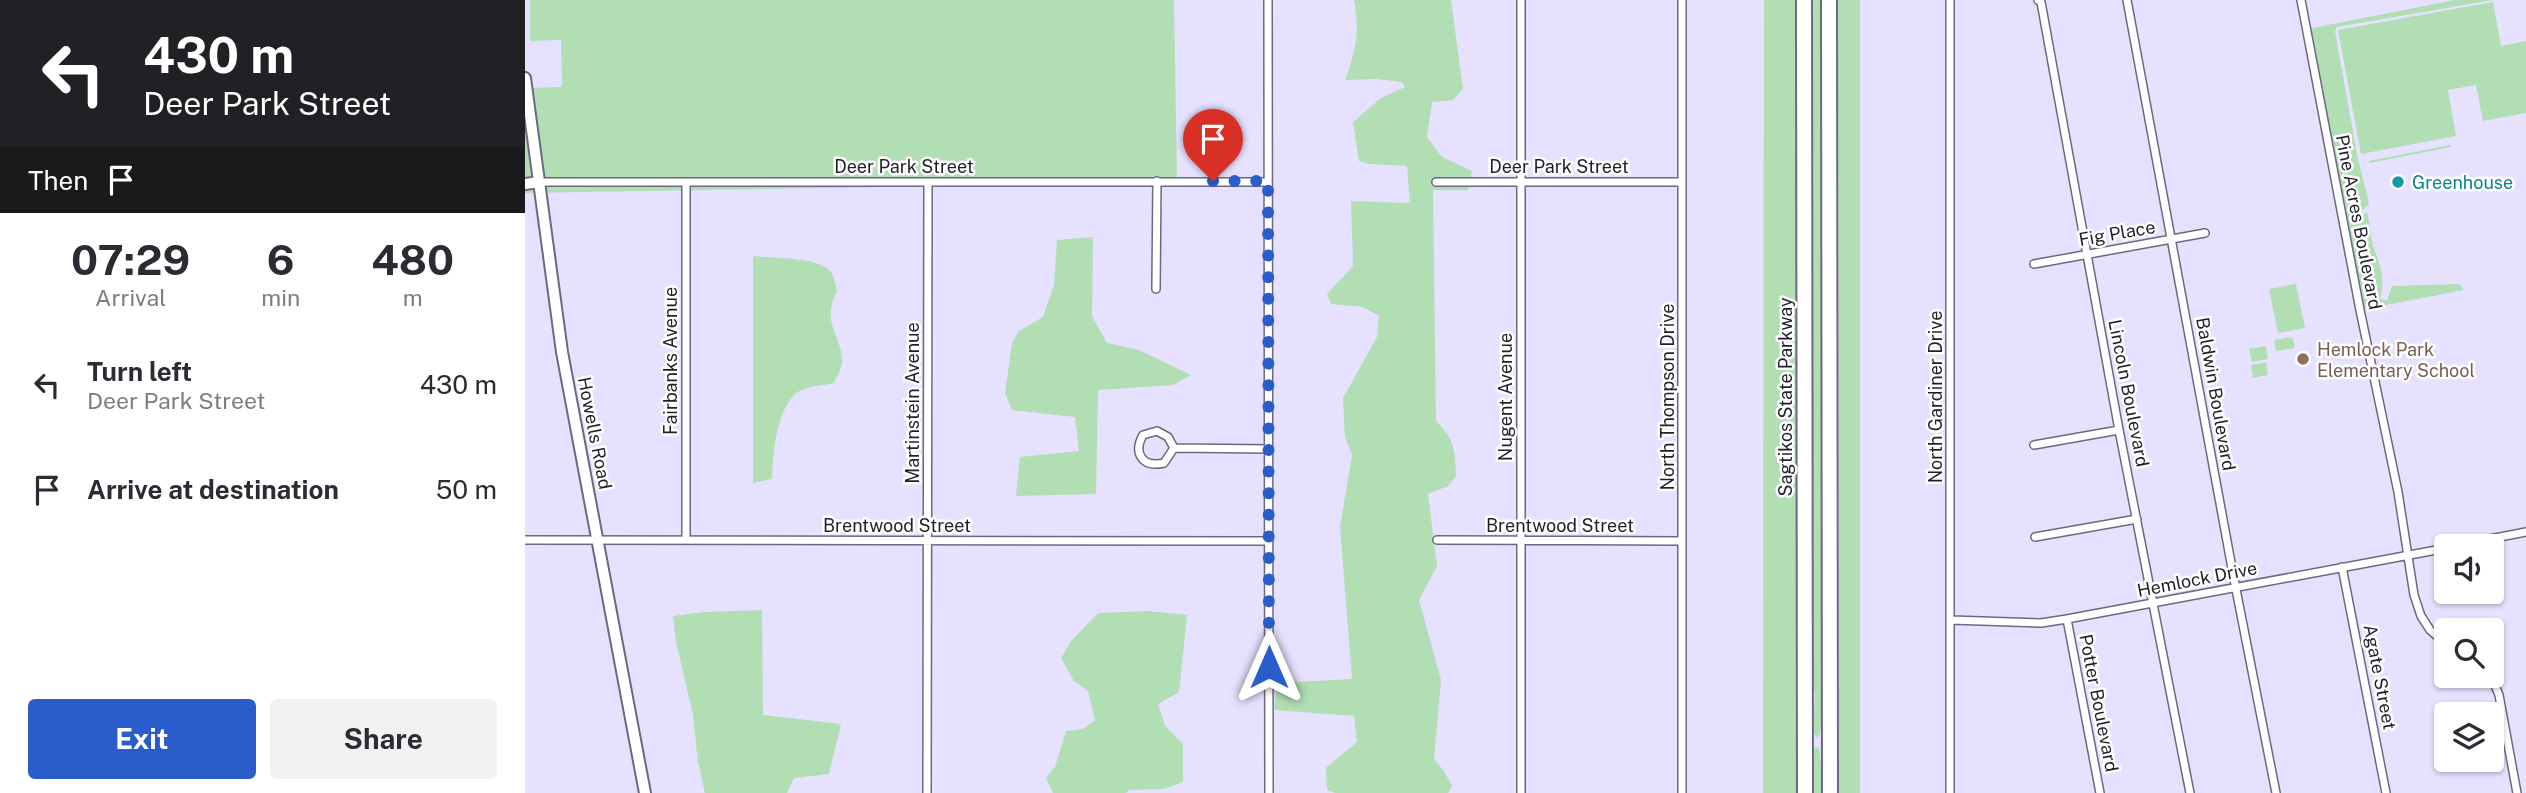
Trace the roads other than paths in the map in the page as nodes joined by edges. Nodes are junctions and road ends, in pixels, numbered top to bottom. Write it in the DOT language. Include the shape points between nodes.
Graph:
graph roads {
  1 [pos="1268,0"];
  2 [pos="1521,0"];
  3 [pos="1682,0"];
  4 [pos="1804,0"];
  5 [pos="1829,0"];
  6 [pos="1950,0"];
  7 [pos="2127,0"];
  8 [pos="2301,0"];
  9 [pos="2042,1"];
  10 [pos="525,78"];
  11 [pos="927,181"];
  12 [pos="1157,181"];
  13 [pos="1268,181"];
  14 [pos="1436,181"];
  15 [pos="539,182"];
  16 [pos="1520,182"];
  17 [pos="1682,182"];
  18 [pos="686,183"];
  19 [pos="525,184"];
  20 [pos="2205,233"];
  21 [pos="2172,239"];
  22 [pos="2087,254"];
  23 [pos="2034,264"];
  24 [pos="1156,289"];
  25 [pos="2119,429"];
  26 [pos="2034,445"];
  27 [pos="1174,448"];
  28 [pos="1269,449"];
  29 [pos="2137,519"];
  30 [pos="2526,532"];
  31 [pos="2504,536"];
  32 [pos="2035,537"];
  33 [pos="525,540"];
  34 [pos="599,540"];
  35 [pos="685,540"];
  36 [pos="1437,540"];
  37 [pos="1522,540"];
  38 [pos="928,541"];
  39 [pos="1269,541"];
  40 [pos="1682,541"];
  41 [pos="2434,550"];
  42 [pos="2407,555"];
  43 [pos="2342,567"];
  44 [pos="2236,587"];
  45 [pos="2154,603"];
  46 [pos="2067,619"];
  47 [pos="1951,620"];
  48 [pos="2434,634"];
  49 [pos="2496,688"];
  50 [pos="645,793"];
  51 [pos="927,793"];
  52 [pos="1269,793"];
  53 [pos="1521,793"];
  54 [pos="1682,793"];
  55 [pos="1805,793"];
  56 [pos="1830,793"];
  57 [pos="1951,793"];
  58 [pos="2100,793"];
  59 [pos="2190,793"];
  60 [pos="2276,793"];
  61 [pos="2386,793"];
  62 [pos="2517,793"];
  1 -- 13 [label="street"];
  2 -- 16 [label="street, Nugent Avenue"];
  3 -- 17 [label="street, North Thompson Drive"];
  4 -- 55 [label="highway, Sagtikos State Parkway"];
  5 -- 56 [label="highway"];
  6 -- 47 [label="street, North Gardiner Drive"];
  7 -- 21 [label="street, Baldwin Boulevard"];
  8 -- 42 [label="street, Pine Acres Boulevard"];
  9 -- 22 [label="street, Lincoln Boulevard"];
  10 -- 15 [label="street, Howells Road"];
  11 -- 12 [label="street, Deer Park Street"];
  11 -- 18 [label="street, Deer Park Street"];
  11 -- 38 [label="street, Martinstein Avenue"];
  12 -- 13 [label="street, Deer Park Street"];
  12 -- 24 [label="street"];
  13 -- 28 [label="street"];
  14 -- 16 [label="street, Deer Park Street"];
  15 -- 18 [label="street, Deer Park Street"];
  15 -- 19 [label="street"];
  15 -- 34 [label="street, Howells Road" via="562,352"];
  16 -- 17 [label="street, Deer Park Street"];
  16 -- 37 [label="street, Nugent Avenue"];
  17 -- 40 [label="street, North Thompson Drive"];
  18 -- 35 [label="street, Fairbanks Avenue"];
  20 -- 21 [label="street, Fig Place"];
  21 -- 22 [label="street, Fig Place"];
  21 -- 44 [label="street, Baldwin Boulevard"];
  22 -- 23 [label="street, Fig Place"];
  22 -- 25 [label="street, Lincoln Boulevard"];
  25 -- 26 [label="street"];
  25 -- 29 [label="street, Lincoln Boulevard"];
  27 -- 27 [label="street" via="1168,437 1157,431 1143,435 1138,447 1151,464 1164,463"];
  27 -- 28 [label="street"];
  28 -- 39 [label="street"];
  29 -- 32 [label="street"];
  29 -- 45 [label="street, Lincoln Boulevard"];
  30 -- 31 [label="street"];
  33 -- 34 [label="street, Brentwood Street"];
  34 -- 35 [label="street, Brentwood Street"];
  34 -- 50 [label="street, Howells Road"];
  35 -- 38 [label="street, Brentwood Street"];
  36 -- 37 [label="street, Brentwood Street"];
  37 -- 40 [label="street, Brentwood Street"];
  37 -- 53 [label="street, Nugent Avenue"];
  38 -- 39 [label="street, Brentwood Street"];
  38 -- 51 [label="street, Martinstein Avenue"];
  39 -- 52 [label="street"];
  40 -- 54 [label="street, North Thompson Drive"];
  41 -- 42 [label="street, Hemlock Drive"];
  42 -- 43 [label="street, Hemlock Drive"];
  42 -- 48 [label="street, Pine Acres Boulevard" via="2421,616"];
  43 -- 44 [label="street, Hemlock Drive"];
  43 -- 61 [label="street, Agate Street"];
  44 -- 45 [label="street, Hemlock Drive"];
  44 -- 60 [label="street, Baldwin Boulevard"];
  45 -- 46 [label="street, Hemlock Drive"];
  45 -- 59 [label="street, Lincoln Boulevard"];
  46 -- 47 [label="street, Hemlock Drive"];
  46 -- 58 [label="street, Potter Boulevard"];
  47 -- 57 [label="street, North Gardiner Drive"];
  49 -- 62 [label="street"];
}
